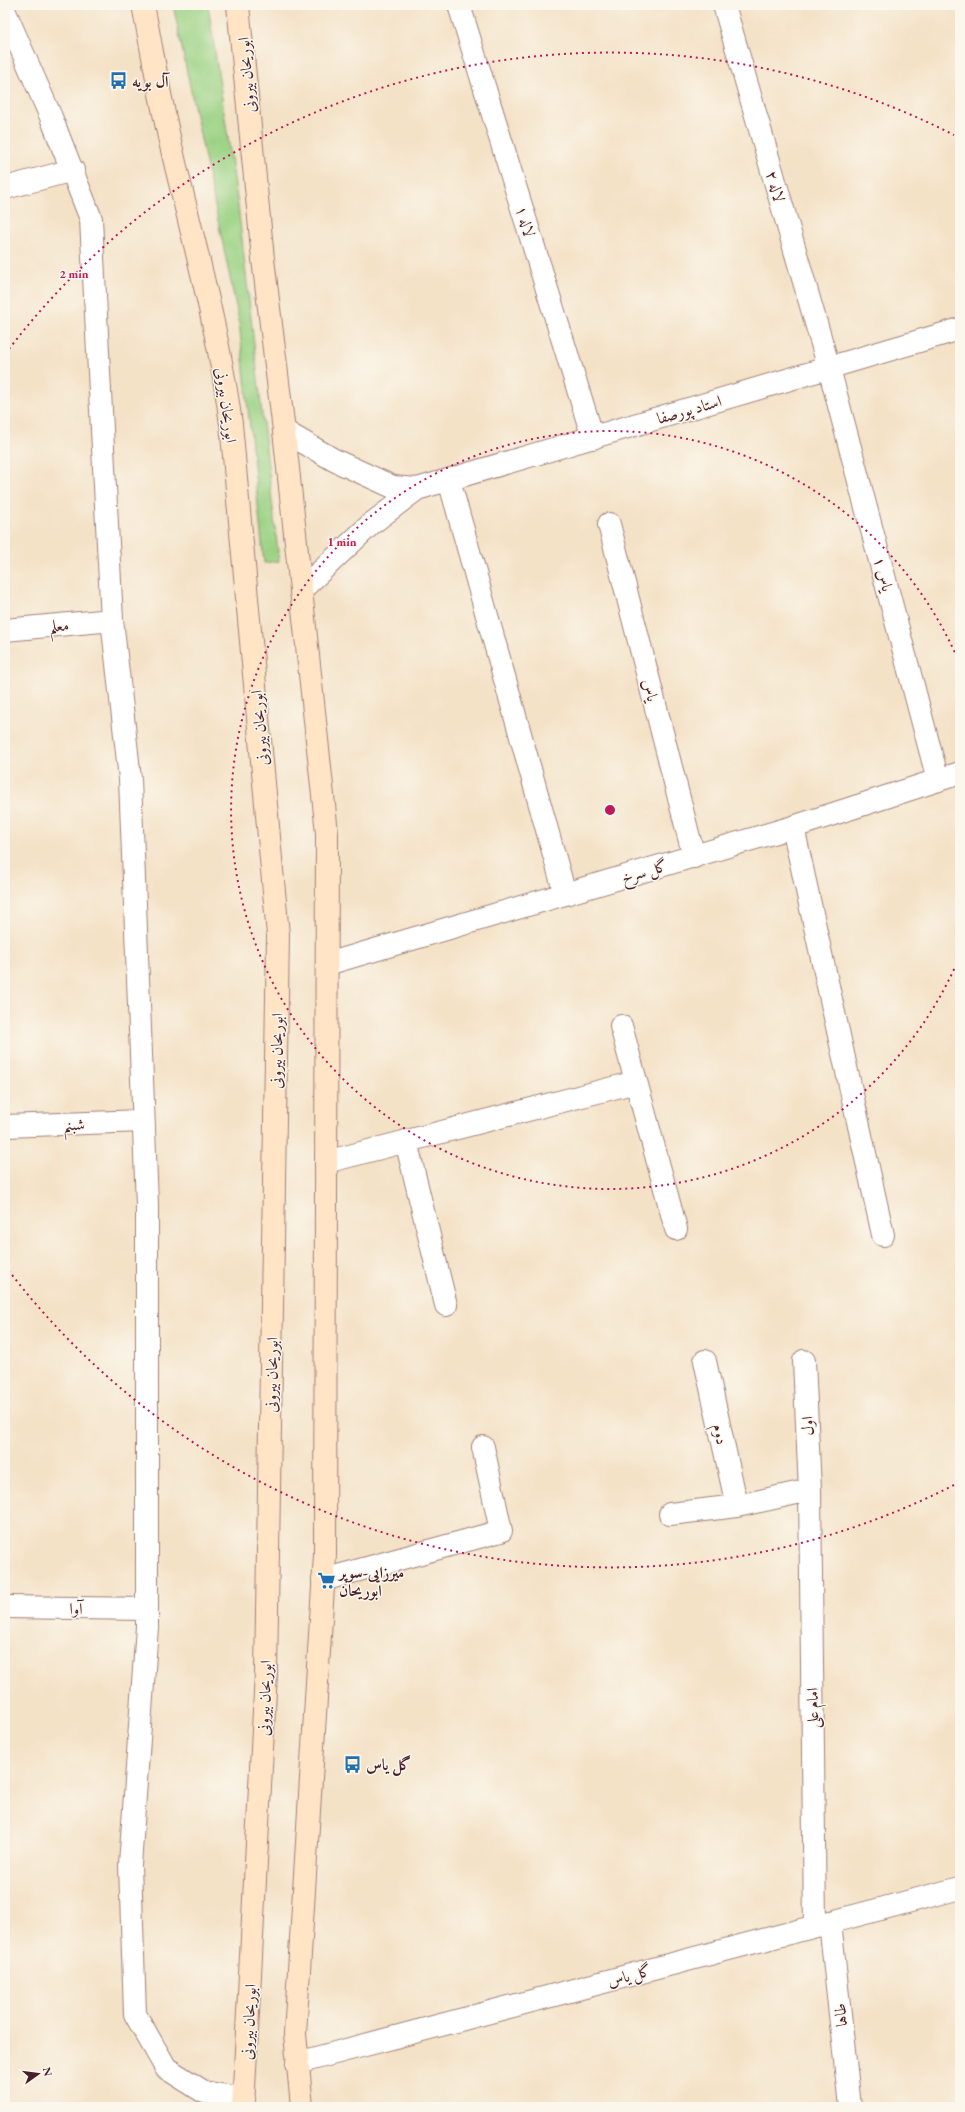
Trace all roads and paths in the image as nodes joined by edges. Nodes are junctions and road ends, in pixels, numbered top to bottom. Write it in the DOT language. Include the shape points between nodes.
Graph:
graph roads {
  1 [pos="143,5"];
  2 [pos="459,5"];
  3 [pos="724,5"];
  4 [pos="240,10"];
  5 [pos="5,12"];
  6 [pos="73,170"];
  7 [pos="5,188"];
  8 [pos="960,329"];
  9 [pos="829,368"];
  10 [pos="284,431"];
  11 [pos="593,438"];
  12 [pos="449,480"];
  13 [pos="417,489"];
  14 [pos="609,524"];
  15 [pos="301,590"];
  16 [pos="112,620"];
  17 [pos="5,630"];
  18 [pos="960,774"];
  19 [pos="938,780"];
  20 [pos="793,827"];
  21 [pos="694,857"];
  22 [pos="564,894"];
  23 [pos="327,964"];
  24 [pos="621,1026"];
  25 [pos="636,1082"];
  26 [pos="143,1121"];
  27 [pos="5,1126"];
  28 [pos="406,1141"];
  29 [pos="326,1162"];
  30 [pos="676,1229"];
  31 [pos="883,1235"];
  32 [pos="446,1305"];
  33 [pos="705,1361"];
  34 [pos="804,1361"];
  35 [pos="483,1447"];
  36 [pos="810,1490"];
  37 [pos="737,1506"];
  38 [pos="670,1514"];
  39 [pos="323,1580"];
  40 [pos="5,1607"];
  41 [pos="147,1609"];
  42 [pos="960,1888"];
  43 [pos="822,1924"];
  44 [pos="297,2063"];
  45 [pos="243,2103"];
  46 [pos="302,2107"];
  47 [pos="850,2107"];
  1 -- 45 [label="main road, ابوریحان بیرونی" via="173,153 225,379 278,935 266,1673"];
  2 -- 11 [label="street, لاله ۱"];
  3 -- 9 [label="street, لاله ۲"];
  4 -- 10 [label="main road, ابوریحان بیرونی" via="263,259"];
  5 -- 6 [label="street"];
  6 -- 7 [label="street"];
  6 -- 16 [label="street" via="91,219"];
  8 -- 9 [label="street, استاد پورصفا"];
  9 -- 11 [label="street, استاد پورصفا"];
  9 -- 19 [label="street, یاس ۱"];
  10 -- 13 [label="street" via="334,460 393,487"];
  10 -- 15 [label="main road, ابوریحان بیرونی"];
  11 -- 12 [label="street, استاد پورصفا"];
  12 -- 13 [label="street, استاد پورصفا"];
  12 -- 22 [label="street"];
  13 -- 15 [label="street" via="371,524"];
  14 -- 21 [label="street, یاس"];
  15 -- 23 [label="main road, ابوریحان بیرونی" via="327,833"];
  16 -- 17 [label="street, معلم"];
  16 -- 26 [label="street" via="130,779"];
  18 -- 19 [label="street, گل سرخ"];
  19 -- 20 [label="street, گل سرخ"];
  20 -- 21 [label="street, گل سرخ"];
  20 -- 31 [label="street"];
  21 -- 22 [label="street, گل سرخ"];
  22 -- 23 [label="street, گل سرخ"];
  23 -- 29 [label="main road, ابوریحان بیرونی"];
  24 -- 25 [label="street"];
  25 -- 28 [label="street"];
  25 -- 30 [label="street"];
  26 -- 27 [label="street, شبنم"];
  26 -- 41 [label="street" via="147,1204"];
  28 -- 29 [label="street"];
  28 -- 32 [label="street"];
  29 -- 39 [label="main road, ابوریحان بیرونی"];
  33 -- 37 [label="street, دوم"];
  34 -- 36 [label="street, اول"];
  35 -- 39 [label="street" via="501,1531"];
  36 -- 37 [label="street"];
  36 -- 43 [label="street, امام علی"];
  37 -- 38 [label="street"];
  39 -- 44 [label="main road, ابوریحان بیرونی" via="295,2034"];
  40 -- 41 [label="street, آوا"];
  41 -- 45 [label="street" via="130,1864 135,2014 166,2068 204,2092"];
  42 -- 43 [label="street, گل یاس"];
  43 -- 44 [label="street, گل یاس"];
  43 -- 47 [label="street, طاها"];
  44 -- 46 [label="main road, ابوریحان بیرونی"];
}
